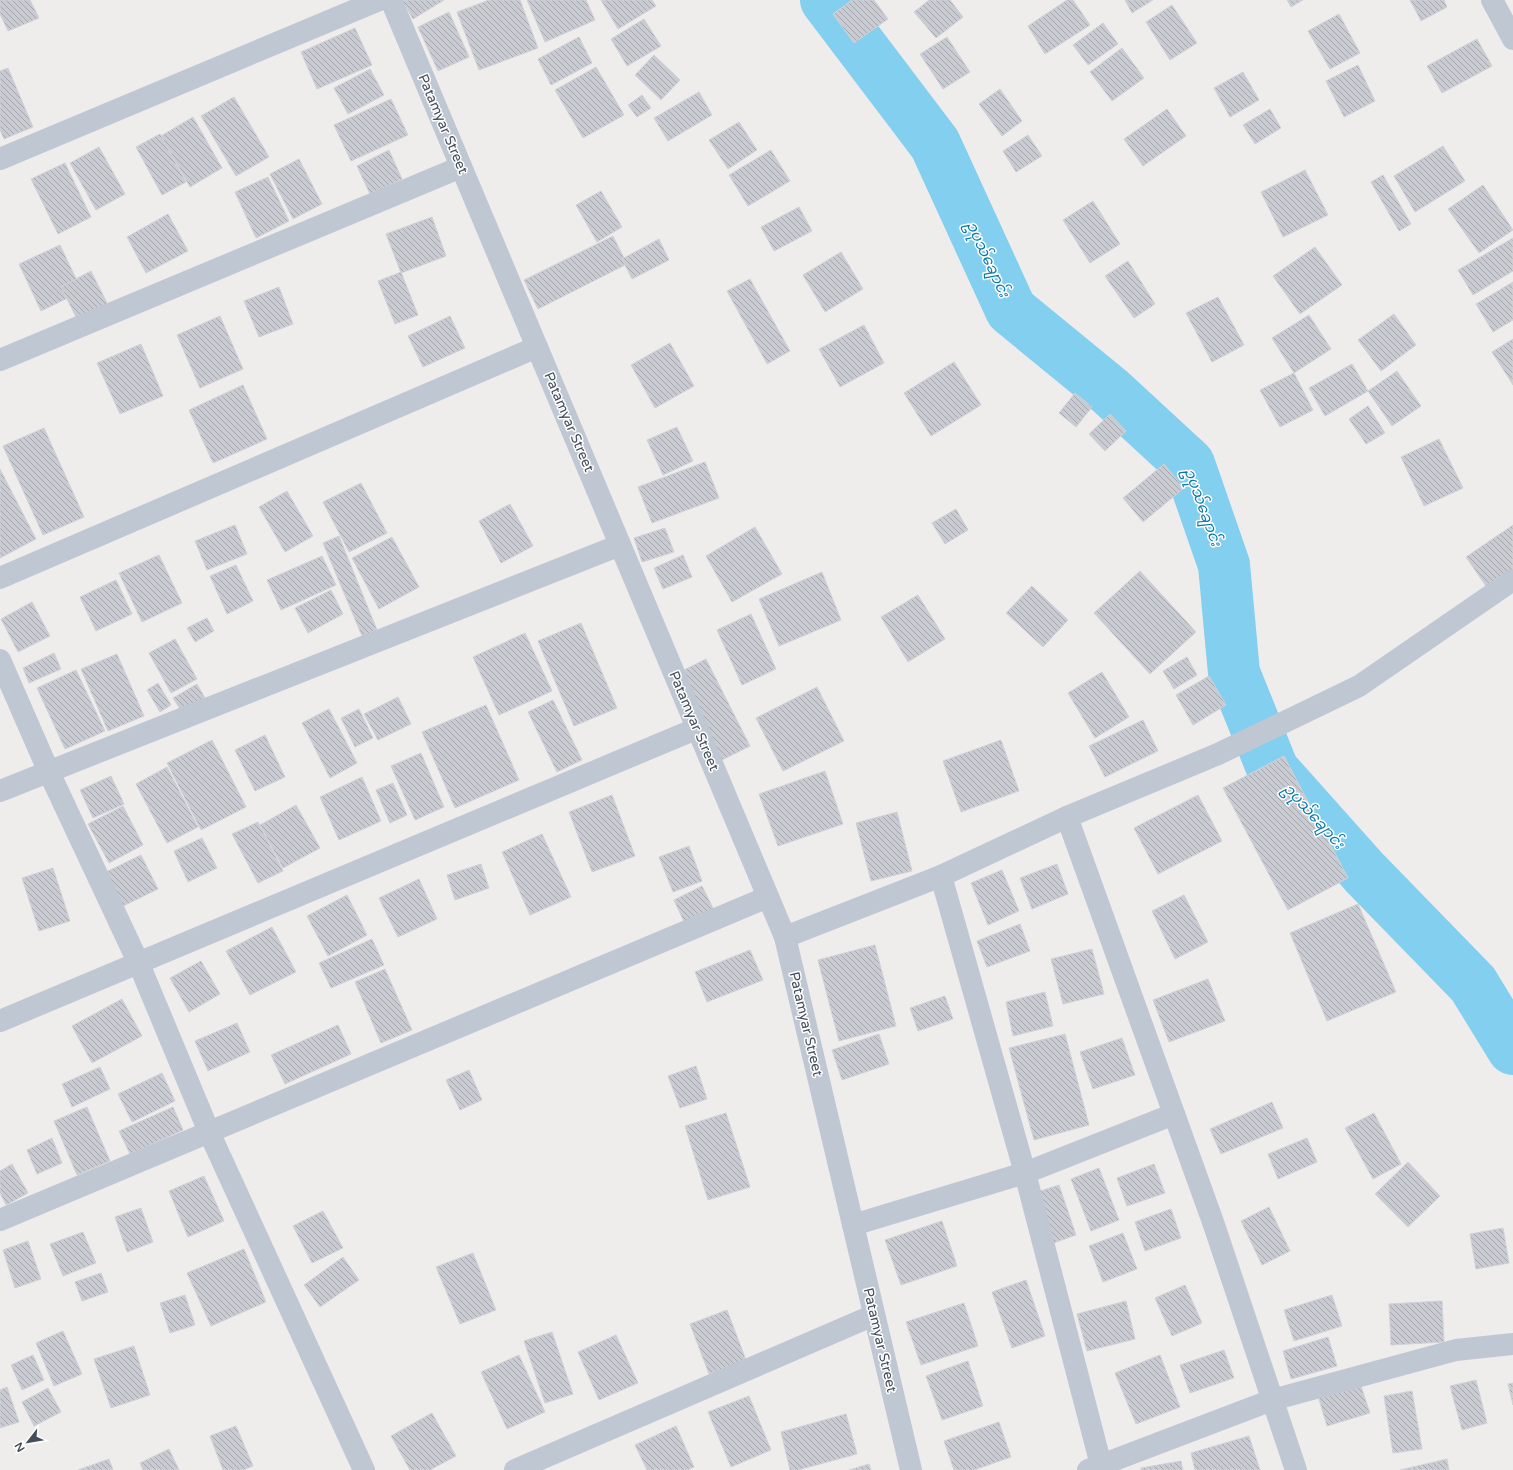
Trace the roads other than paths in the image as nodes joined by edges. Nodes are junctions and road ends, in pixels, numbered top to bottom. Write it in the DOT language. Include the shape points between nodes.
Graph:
graph roads {
  1 [pos="379,0"];
  2 [pos="391,0"];
  3 [pos="1492,0"];
  4 [pos="1513,39"];
  5 [pos="0,159"];
  6 [pos="461,167"];
  7 [pos="537,347"];
  8 [pos="0,360"];
  9 [pos="620,545"];
  10 [pos="0,578"];
  11 [pos="1513,580"];
  12 [pos="0,660"];
  13 [pos="698,728"];
  14 [pos="48,770"];
  15 [pos="0,790"];
  16 [pos="1067,817"];
  17 [pos="941,876"];
  18 [pos="768,897"];
  19 [pos="785,937"];
  20 [pos="139,964"];
  21 [pos="0,1021"];
  22 [pos="1174,1114"];
  23 [pos="209,1132"];
  24 [pos="1025,1173"];
  25 [pos="0,1220"];
  26 [pos="853,1225"];
  27 [pos="874,1315"];
  28 [pos="1513,1344"];
  29 [pos="1272,1400"];
  30 [pos="1094,1468"];
  31 [pos="364,1470"];
  32 [pos="515,1470"];
  33 [pos="911,1470"];
  34 [pos="1296,1470"];
  1 -- 5 [label="street"];
  2 -- 6 [label="street, Patamyar Street"];
  3 -- 4 [label="street"];
  6 -- 7 [label="street, Patamyar Street"];
  6 -- 8 [label="street"];
  7 -- 9 [label="street, Patamyar Street"];
  7 -- 10 [label="street"];
  9 -- 13 [label="street, Patamyar Street"];
  9 -- 14 [label="street"];
  11 -- 16 [label="street" via="1359,686 1218,754"];
  12 -- 14 [label="street"];
  13 -- 18 [label="street, Patamyar Street"];
  13 -- 20 [label="street"];
  14 -- 15 [label="street"];
  14 -- 20 [label="street"];
  16 -- 17 [label="street"];
  16 -- 22 [label="street"];
  17 -- 19 [label="street"];
  17 -- 24 [label="street"];
  18 -- 19 [label="street, Patamyar Street"];
  18 -- 23 [label="street"];
  19 -- 26 [label="street, Patamyar Street"];
  20 -- 21 [label="street"];
  20 -- 23 [label="street"];
  22 -- 24 [label="street"];
  22 -- 29 [label="street"];
  23 -- 25 [label="street"];
  23 -- 31 [label="street"];
  24 -- 26 [label="street"];
  24 -- 30 [label="street"];
  26 -- 27 [label="street, Patamyar Street"];
  27 -- 32 [label="street"];
  27 -- 33 [label="street, Patamyar Street"];
  28 -- 29 [label="street" via="1456,1350"];
  29 -- 30 [label="street"];
  29 -- 34 [label="street"];
}
